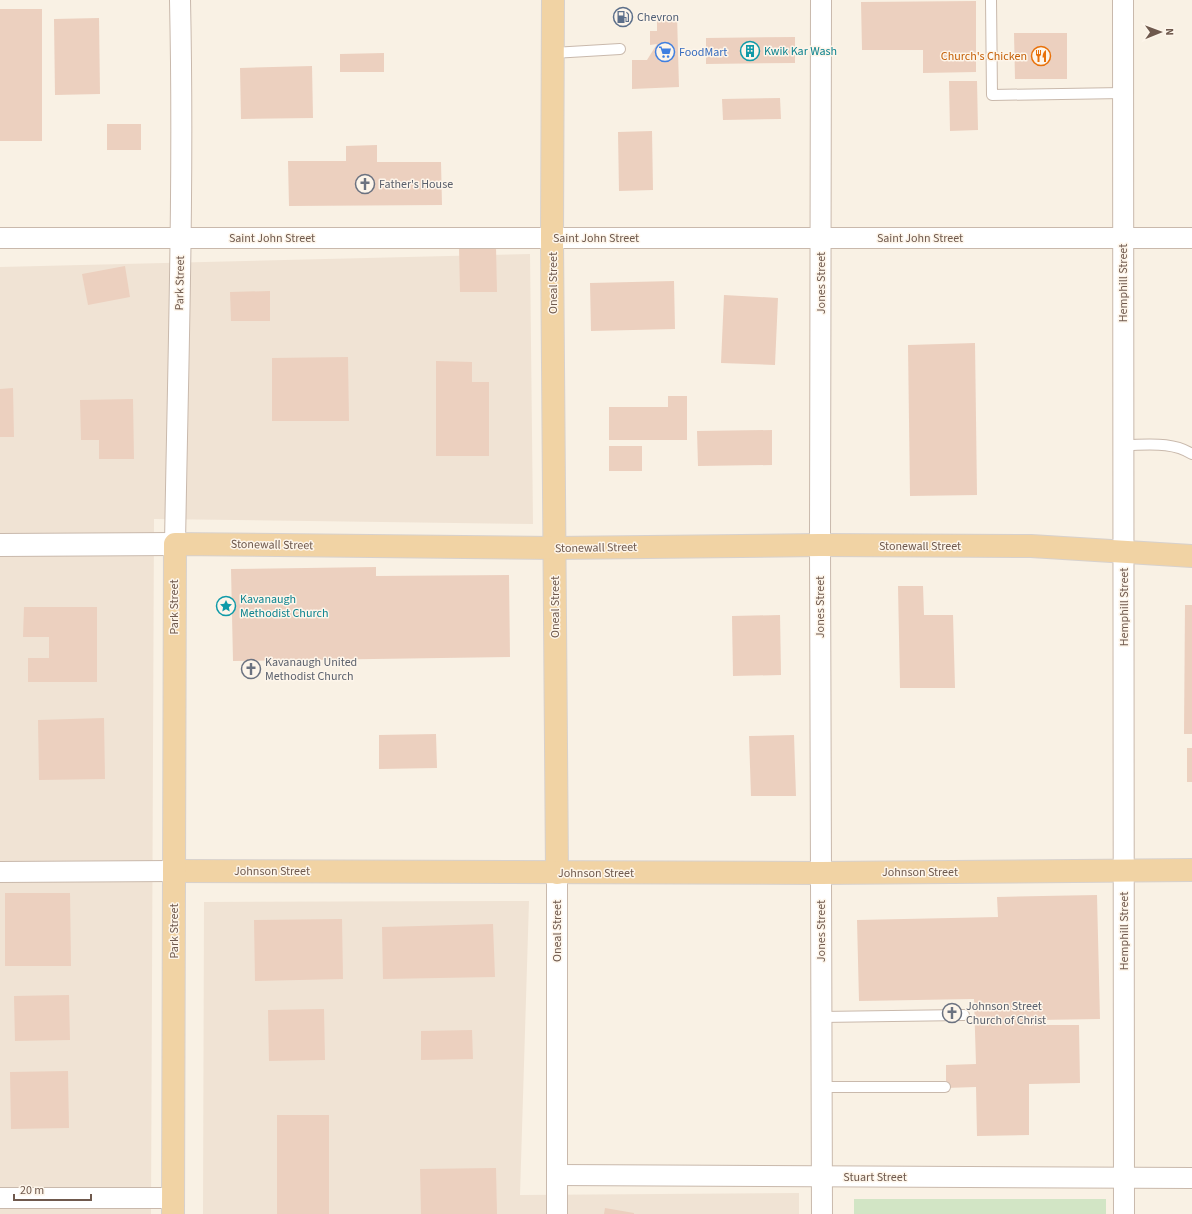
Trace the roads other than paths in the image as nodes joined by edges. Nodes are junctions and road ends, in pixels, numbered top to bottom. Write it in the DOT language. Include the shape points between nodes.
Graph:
graph roads {
  1 [pos="180,0"];
  2 [pos="553,0"];
  3 [pos="821,0"];
  4 [pos="991,0"];
  5 [pos="1123,0"];
  6 [pos="620,48"];
  7 [pos="553,52"];
  8 [pos="1123,93"];
  9 [pos="0,238"];
  10 [pos="181,238"];
  11 [pos="552,238"];
  12 [pos="821,238"];
  13 [pos="1123,238"];
  14 [pos="1192,238"];
  15 [pos="1124,445"];
  16 [pos="1192,454"];
  17 [pos="175,544"];
  18 [pos="0,545"];
  19 [pos="820,545"];
  20 [pos="554,548"];
  21 [pos="1124,551"];
  22 [pos="1192,556"];
  23 [pos="1192,870"];
  24 [pos="174,871"];
  25 [pos="1124,871"];
  26 [pos="0,872"];
  27 [pos="556,873"];
  28 [pos="820,873"];
  29 [pos="964,1015"];
  30 [pos="821,1018"];
  31 [pos="821,1087"];
  32 [pos="945,1087"];
  33 [pos="557,1175"];
  34 [pos="822,1177"];
  35 [pos="1192,1178"];
  36 [pos="1124,1179"];
  37 [pos="0,1198"];
  38 [pos="173,1206"];
  39 [pos="557,1214"];
  40 [pos="822,1214"];
  41 [pos="1124,1214"];
  1 -- 10 [label="street, Park Street"];
  2 -- 7 [label="main road, Oneal Street"];
  3 -- 12 [label="street, Jones Street"];
  4 -- 8 [label="lane" via="992,94"];
  5 -- 8 [label="street, Hemphill Street"];
  6 -- 7 [label="lane"];
  7 -- 11 [label="main road, Oneal Street"];
  8 -- 13 [label="street, Hemphill Street"];
  9 -- 10 [label="street, Saint John Street"];
  10 -- 11 [label="street, Saint John Street"];
  10 -- 17 [label="street, Park Street"];
  11 -- 12 [label="street, Saint John Street"];
  11 -- 20 [label="main road, Oneal Street"];
  12 -- 13 [label="street, Saint John Street"];
  12 -- 19 [label="street, Jones Street"];
  13 -- 14 [label="street, Saint John Street"];
  13 -- 15 [label="street, Hemphill Street"];
  15 -- 16 [label="lane" via="1169,445 1183,448"];
  15 -- 21 [label="street, Hemphill Street"];
  17 -- 18 [label="street, Stonewall Street"];
  17 -- 20 [label="main road, Stonewall Street"];
  17 -- 24 [label="main road, Park Street"];
  19 -- 20 [label="main road, Stonewall Street"];
  19 -- 21 [label="main road, Stonewall Street" via="1031,546"];
  19 -- 28 [label="street, Jones Street"];
  20 -- 27 [label="main road, Oneal Street"];
  21 -- 22 [label="main road, Stonewall Street"];
  21 -- 25 [label="street, Hemphill Street"];
  23 -- 25 [label="main road, Johnson Street"];
  24 -- 26 [label="street, Johnson Street"];
  24 -- 27 [label="main road, Johnson Street"];
  24 -- 38 [label="main road, Park Street"];
  25 -- 28 [label="main road, Johnson Street"];
  25 -- 36 [label="street, Hemphill Street"];
  27 -- 28 [label="main road, Johnson Street"];
  27 -- 33 [label="street, Oneal Street"];
  28 -- 30 [label="street, Jones Street"];
  29 -- 30 [label="lane"];
  30 -- 31 [label="street, Jones Street"];
  31 -- 32 [label="lane"];
  31 -- 34 [label="street, Jones Street"];
  33 -- 34 [label="street, Stuart Street"];
  33 -- 39 [label="street, Oneal Street"];
  34 -- 36 [label="street, Stuart Street"];
  34 -- 40 [label="street, Jones Street"];
  35 -- 36 [label="street, Stuart Street"];
  36 -- 41 [label="street, Hemphill Street"];
  37 -- 38 [label="street"];
}
